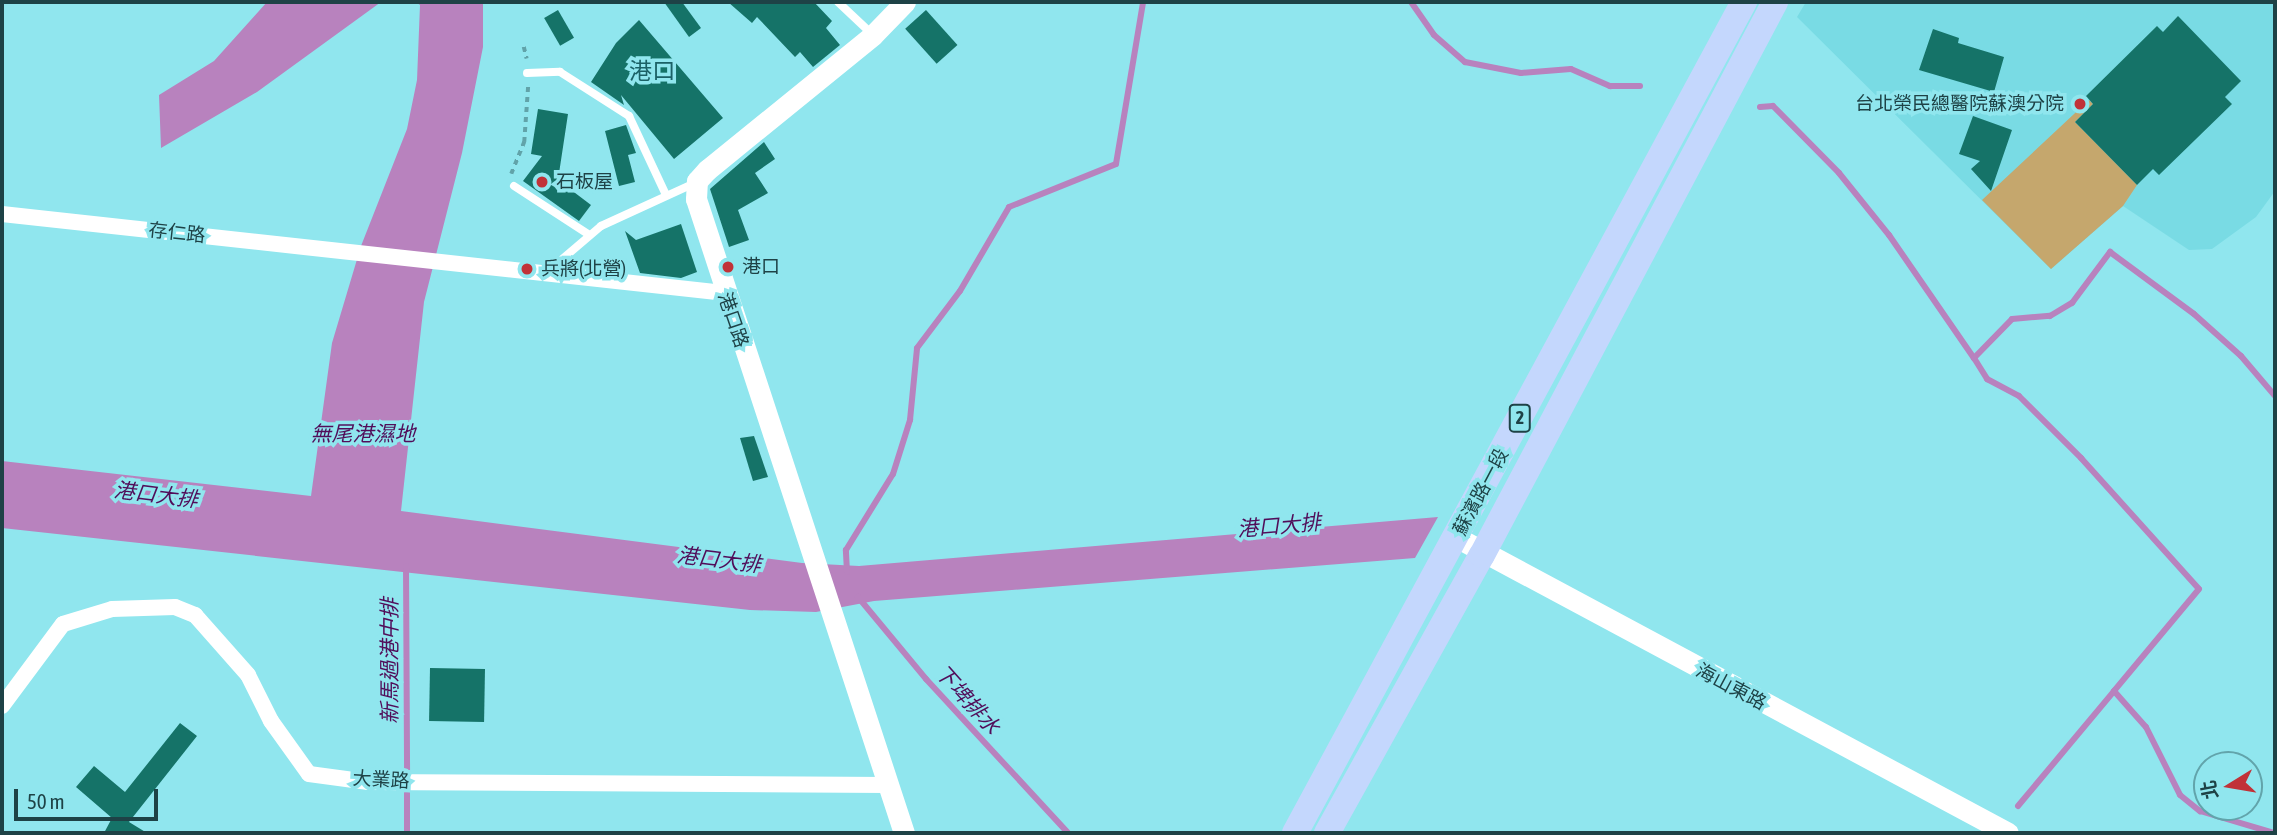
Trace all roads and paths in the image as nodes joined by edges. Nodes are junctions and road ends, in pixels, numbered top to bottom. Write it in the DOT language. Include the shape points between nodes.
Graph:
graph roads {
  1 [pos="838,2"];
  2 [pos="905,2"];
  3 [pos="1744,2"];
  4 [pos="1774,2"];
  5 [pos="873,35"];
  6 [pos="524,47"];
  7 [pos="527,73"];
  8 [pos="697,181"];
  9 [pos="514,186"];
  10 [pos="666,195"];
  11 [pos="2,214"];
  12 [pos="589,234"];
  13 [pos="556,268"];
  14 [pos="724,293"];
  15 [pos="1456,537"];
  16 [pos="1482,555"];
  17 [pos="2,706"];
  18 [pos="888,785"];
  19 [pos="904,833"];
  20 [pos="1295,833"];
  21 [pos="1327,833"];
  22 [pos="2008,833"];
  1 -- 5 [label="lane"];
  2 -- 5 [label="street"];
  3 -- 15 [label="main road, 蘇濱路一段 / 2"];
  4 -- 16 [label="main road, 蘇濱路一段 / 2"];
  5 -- 8 [label="street"];
  6 -- 7 [label="path"];
  7 -- 9 [label="path" via="524,142 521,158 512,169"];
  7 -- 10 [label="lane" via="560,72 624,112 634,122"];
  8 -- 10 [label="lane"];
  8 -- 14 [label="street, 港口路" via="699,215"];
  9 -- 12 [label="lane"];
  10 -- 12 [label="lane"];
  11 -- 13 [label="street, 存仁路" via="427,260"];
  12 -- 13 [label="lane"];
  13 -- 14 [label="street"];
  14 -- 18 [label="street, 港口路"];
  15 -- 16 [label="street, 海山東路"];
  15 -- 20 [label="main road, 蘇濱路一段 / 2"];
  16 -- 21 [label="main road, 蘇濱路一段 / 2"];
  16 -- 22 [label="street, 海山東路"];
  17 -- 18 [label="street, 大業路" via="63,624 112,610 175,607 195,615 248,675 271,721 309,774 368,782"];
  18 -- 19 [label="street"];
}
